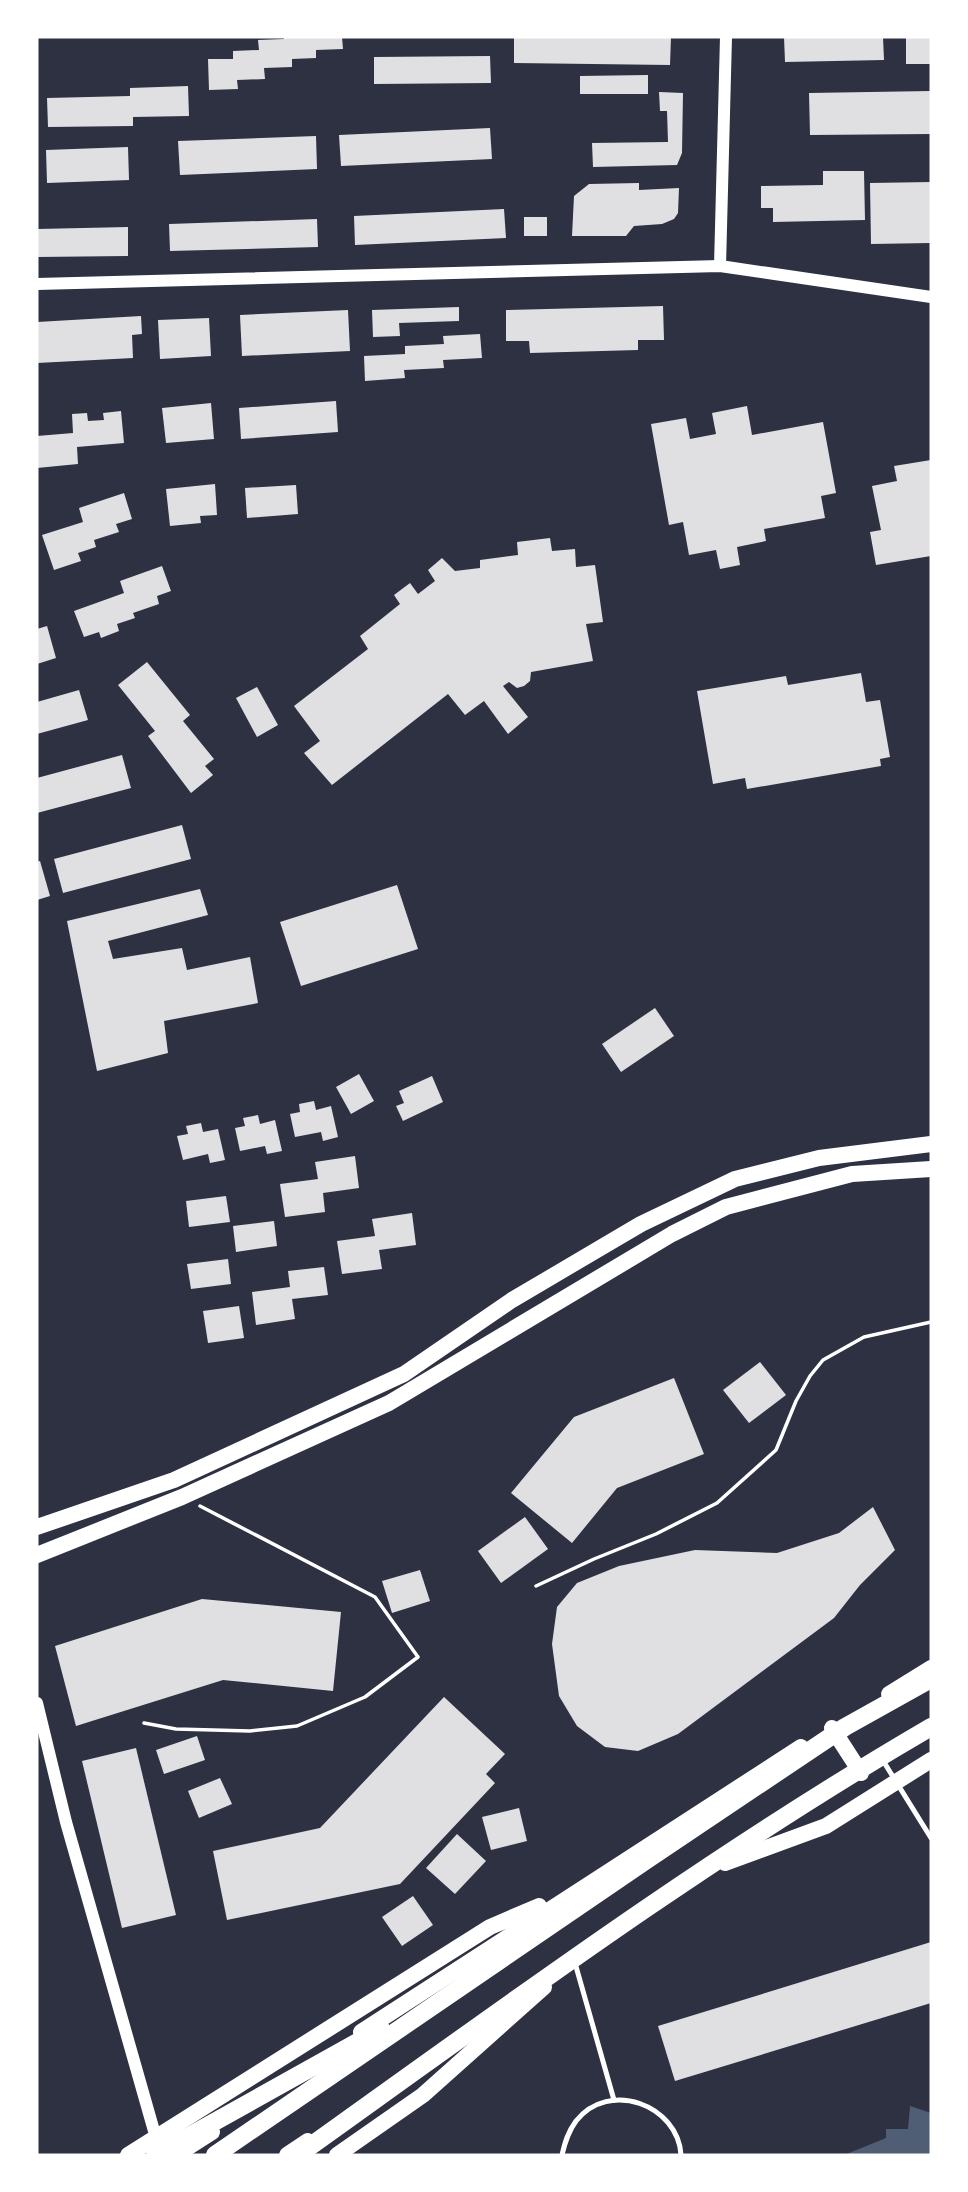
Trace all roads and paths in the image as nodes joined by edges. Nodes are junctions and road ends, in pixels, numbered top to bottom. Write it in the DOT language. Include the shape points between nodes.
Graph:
graph roads {
  1 [pos="726,37"];
  2 [pos="720,266"];
  3 [pos="37,284"];
  4 [pos="931,297"];
  5 [pos="931,1144"];
  6 [pos="931,1169"];
  7 [pos="931,1322"];
  8 [pos="182,1497"];
  9 [pos="37,1527"];
  10 [pos="37,1555"];
  11 [pos="536,1586"];
  12 [pos="931,1668"];
  13 [pos="931,1679"];
  14 [pos="37,1703"];
  15 [pos="144,1723"];
  16 [pos="931,1727"];
  17 [pos="832,1728"];
  18 [pos="882,1759"];
  19 [pos="931,1760"];
  20 [pos="861,1773"];
  21 [pos="896,1782"];
  22 [pos="931,1838"];
  23 [pos="725,1863"];
  24 [pos="583,1887"];
  25 [pos="575,1960"];
  26 [pos="476,1976"];
  27 [pos="614,2100"];
  28 [pos="156,2136"];
  29 [pos="128,2155"];
  30 [pos="155,2155"];
  31 [pos="161,2155"];
  32 [pos="176,2155"];
  33 [pos="215,2155"];
  34 [pos="287,2155"];
  35 [pos="298,2155"];
  36 [pos="337,2155"];
  37 [pos="562,2155"];
  38 [pos="681,2155"];
  1 -- 2 [label="street"];
  2 -- 3 [label="street"];
  2 -- 4 [label="street"];
  5 -- 9 [label="main road" via="819,1158 735,1179 629,1230 512,1300 404,1374 174,1480"];
  6 -- 8 [label="main road" via="852,1174 726,1207 672,1234 389,1403"];
  7 -- 11 [label="path" via="864,1337 823,1360 796,1401 776,1450 717,1503"];
  8 -- 10 [label="main road"];
  8 -- 15 [label="path" via="375,1597 418,1657 365,1697 296,1726 250,1731"];
  12 -- 17 [label="main road"];
  13 -- 26 [label="highway" via="845,1727"];
  14 -- 28 [label="street" via="66,1822"];
  16 -- 18 [label="main road"];
  16 -- 35 [label="highway" via="849,1775 596,1942"];
  17 -- 20 [label="main road"];
  17 -- 24 [label="main road"];
  18 -- 20 [label="main road"];
  18 -- 21 [label="lane"];
  19 -- 21 [label="main road"];
  20 -- 23 [label="main road"];
  21 -- 22 [label="lane"];
  21 -- 23 [label="main road" via="826,1826"];
  23 -- 25 [label="main road"];
  24 -- 28 [label="main road" via="490,1927"];
  24 -- 32 [label="main road"];
  25 -- 27 [label="lane"];
  25 -- 34 [label="main road"];
  25 -- 36 [label="main road" via="423,2095"];
  26 -- 30 [label="highway"];
  26 -- 33 [label="highway"];
  27 -- 37 [label="lane" via="594,2106 578,2119 566,2136"];
  27 -- 38 [label="lane" via="650,2107 665,2118 676,2134"];
  28 -- 29 [label="main road"];
  28 -- 31 [label="street"];
}
